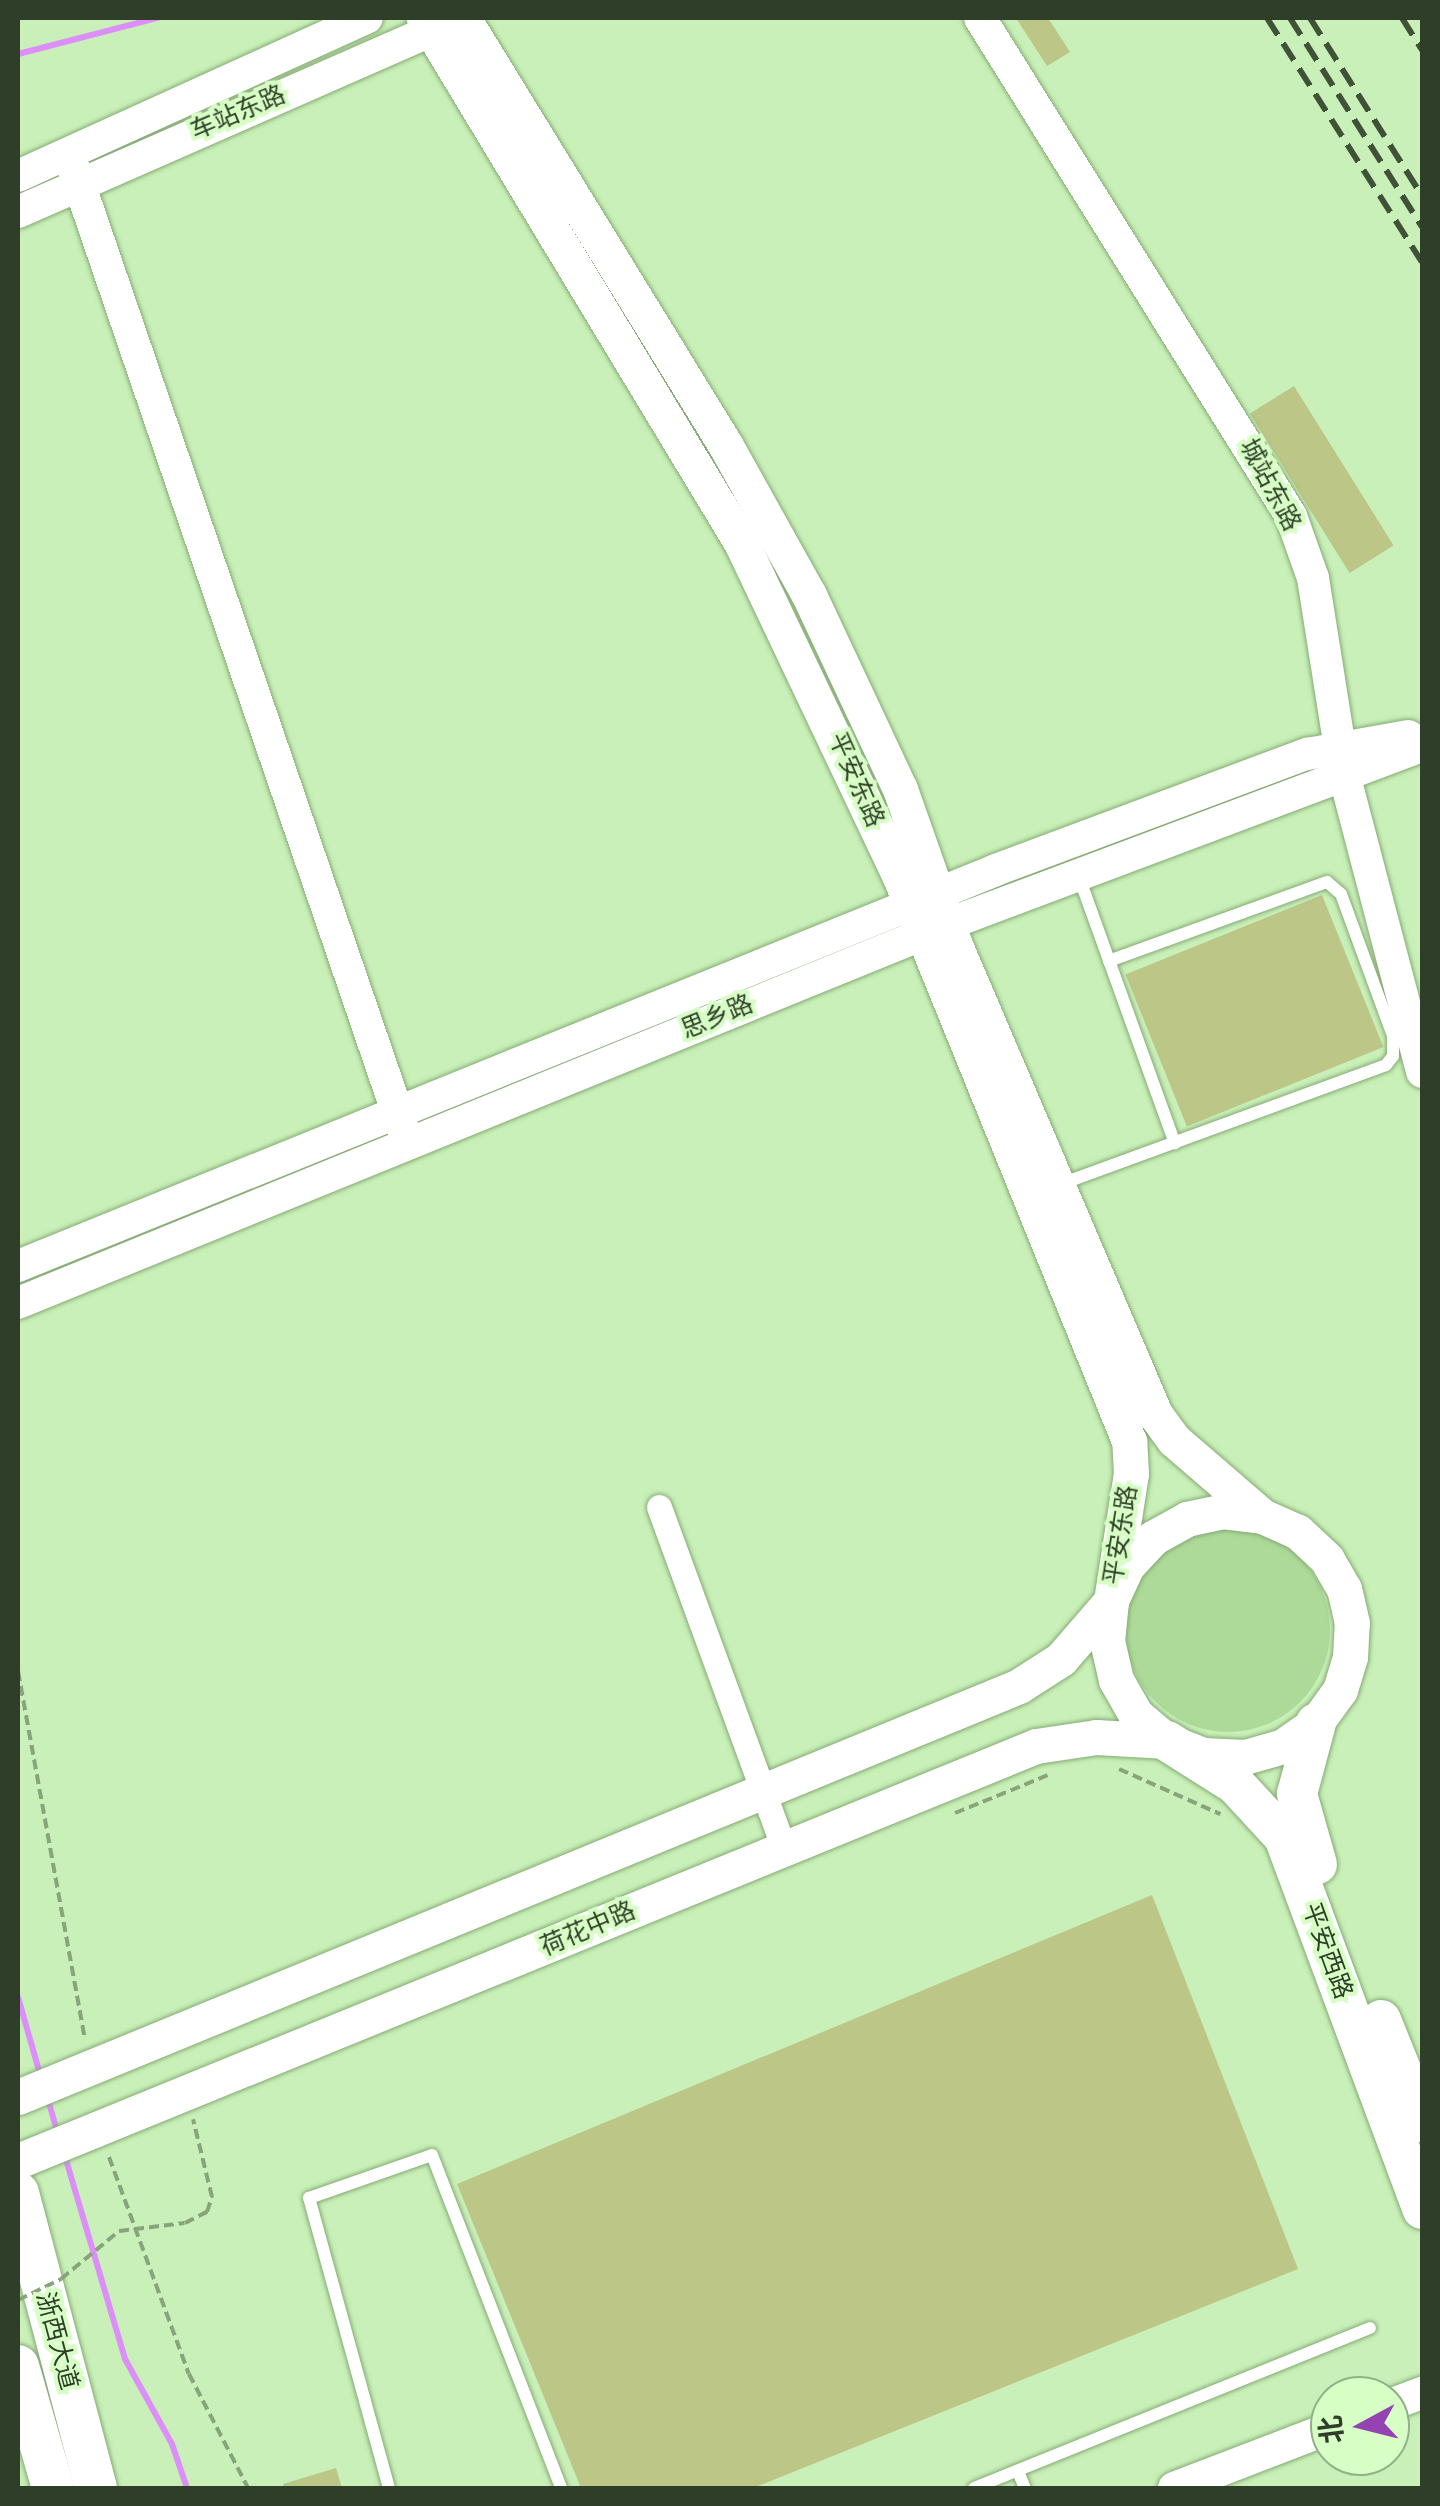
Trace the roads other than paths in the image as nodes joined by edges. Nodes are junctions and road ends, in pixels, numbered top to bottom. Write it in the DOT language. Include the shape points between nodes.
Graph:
graph roads {
  1 [pos="367,18"];
  2 [pos="980,18"];
  3 [pos="445,21"];
  4 [pos="75,169"];
  5 [pos="18,176"];
  6 [pos="18,212"];
  7 [pos="1422,734"];
  8 [pos="1422,746"];
  9 [pos="1343,760"];
  10 [pos="1078,874"];
  11 [pos="929,915"];
  12 [pos="1109,961"];
  13 [pos="1404,1000"];
  14 [pos="1422,1040"];
  15 [pos="1422,1072"];
  16 [pos="403,1127"];
  17 [pos="1176,1142"];
  18 [pos="1061,1184"];
  19 [pos="18,1266"];
  20 [pos="18,1303"];
  21 [pos="659,1507"];
  22 [pos="1262,1516"];
  23 [pos="1111,1601"];
  24 [pos="1316,1723"];
  25 [pos="1167,1741"];
  26 [pos="761,1792"];
  27 [pos="784,1848"];
  28 [pos="20,2096"];
  29 [pos="1422,2122"];
  30 [pos="29,2156"];
  31 [pos="18,2194"];
  32 [pos="1422,2208"];
  33 [pos="1370,2328"];
  34 [pos="18,2366"];
  35 [pos="1310,2436"];
  36 [pos="1018,2470"];
  37 [pos="53,2488"];
  38 [pos="96,2488"];
  39 [pos="390,2488"];
  40 [pos="561,2488"];
  41 [pos="974,2488"];
  42 [pos="1025,2488"];
  43 [pos="1174,2488"];
  1 -- 4 [label="street, 车站东路"];
  2 -- 9 [label="street, 城站东路" via="1291,516 1314,578"];
  3 -- 4 [label="street, 车站东路"];
  3 -- 11 [label="main road, 平安东路" via="716,429 809,595 900,789"];
  4 -- 5 [label="street, 车站东路"];
  4 -- 6 [label="street, 车站东路"];
  4 -- 16 [label="street"];
  7 -- 9 [label="street, 思乡路"];
  8 -- 9 [label="street, 思乡路"];
  9 -- 10 [label="street, 思乡路"];
  9 -- 11 [label="street, 思乡路"];
  9 -- 13 [label="street, 城站东路"];
  10 -- 11 [label="street, 思乡路"];
  10 -- 12 [label="lane"];
  11 -- 16 [label="street, 思乡路"];
  11 -- 18 [label="main road, 平安东路"];
  11 -- 23 [label="main road, 平安东路" via="1129,1441 1131,1474"];
  12 -- 17 [label="lane"];
  12 -- 17 [label="lane" via="1327,882 1340,894 1367,965 1393,1036 1386,1066"];
  13 -- 14 [label="lane"];
  13 -- 15 [label="street, 城站东路"];
  16 -- 19 [label="street, 思乡路"];
  16 -- 20 [label="street, 思乡路"];
  17 -- 18 [label="lane"];
  18 -- 22 [label="main road, 平安东路" via="1156,1414 1174,1440"];
  21 -- 26 [label="street"];
  22 -- 23 [label="main road" via="1224,1511 1187,1519 1153,1538 1127,1566"];
  22 -- 24 [label="main road" via="1298,1532 1344,1589 1352,1622 1350,1658 1340,1690"];
  23 -- 25 [label="main road" via="1107,1641 1116,1680 1136,1715"];
  23 -- 26 [label="main road" via="1061,1659 1020,1686"];
  24 -- 25 [label="main road" via="1283,1746 1244,1757 1204,1755"];
  24 -- 29 [label="main road, 平安西路" via="1300,1763 1301,1823"];
  25 -- 27 [label="main road, 荷花中路" via="1096,1737 1036,1746"];
  25 -- 32 [label="main road, 平安西路" via="1236,1784 1284,1838"];
  26 -- 27 [label="street"];
  26 -- 28 [label="main road"];
  27 -- 30 [label="main road, 荷花中路"];
  31 -- 38 [label="highway, 浙西大道"];
  33 -- 36 [label="lane"];
  34 -- 37 [label="highway, 浙西大道"];
  35 -- 43 [label="street"];
  36 -- 41 [label="lane"];
  36 -- 42 [label="lane"];
  39 -- 40 [label="lane" via="309,2198 432,2155"];
}
